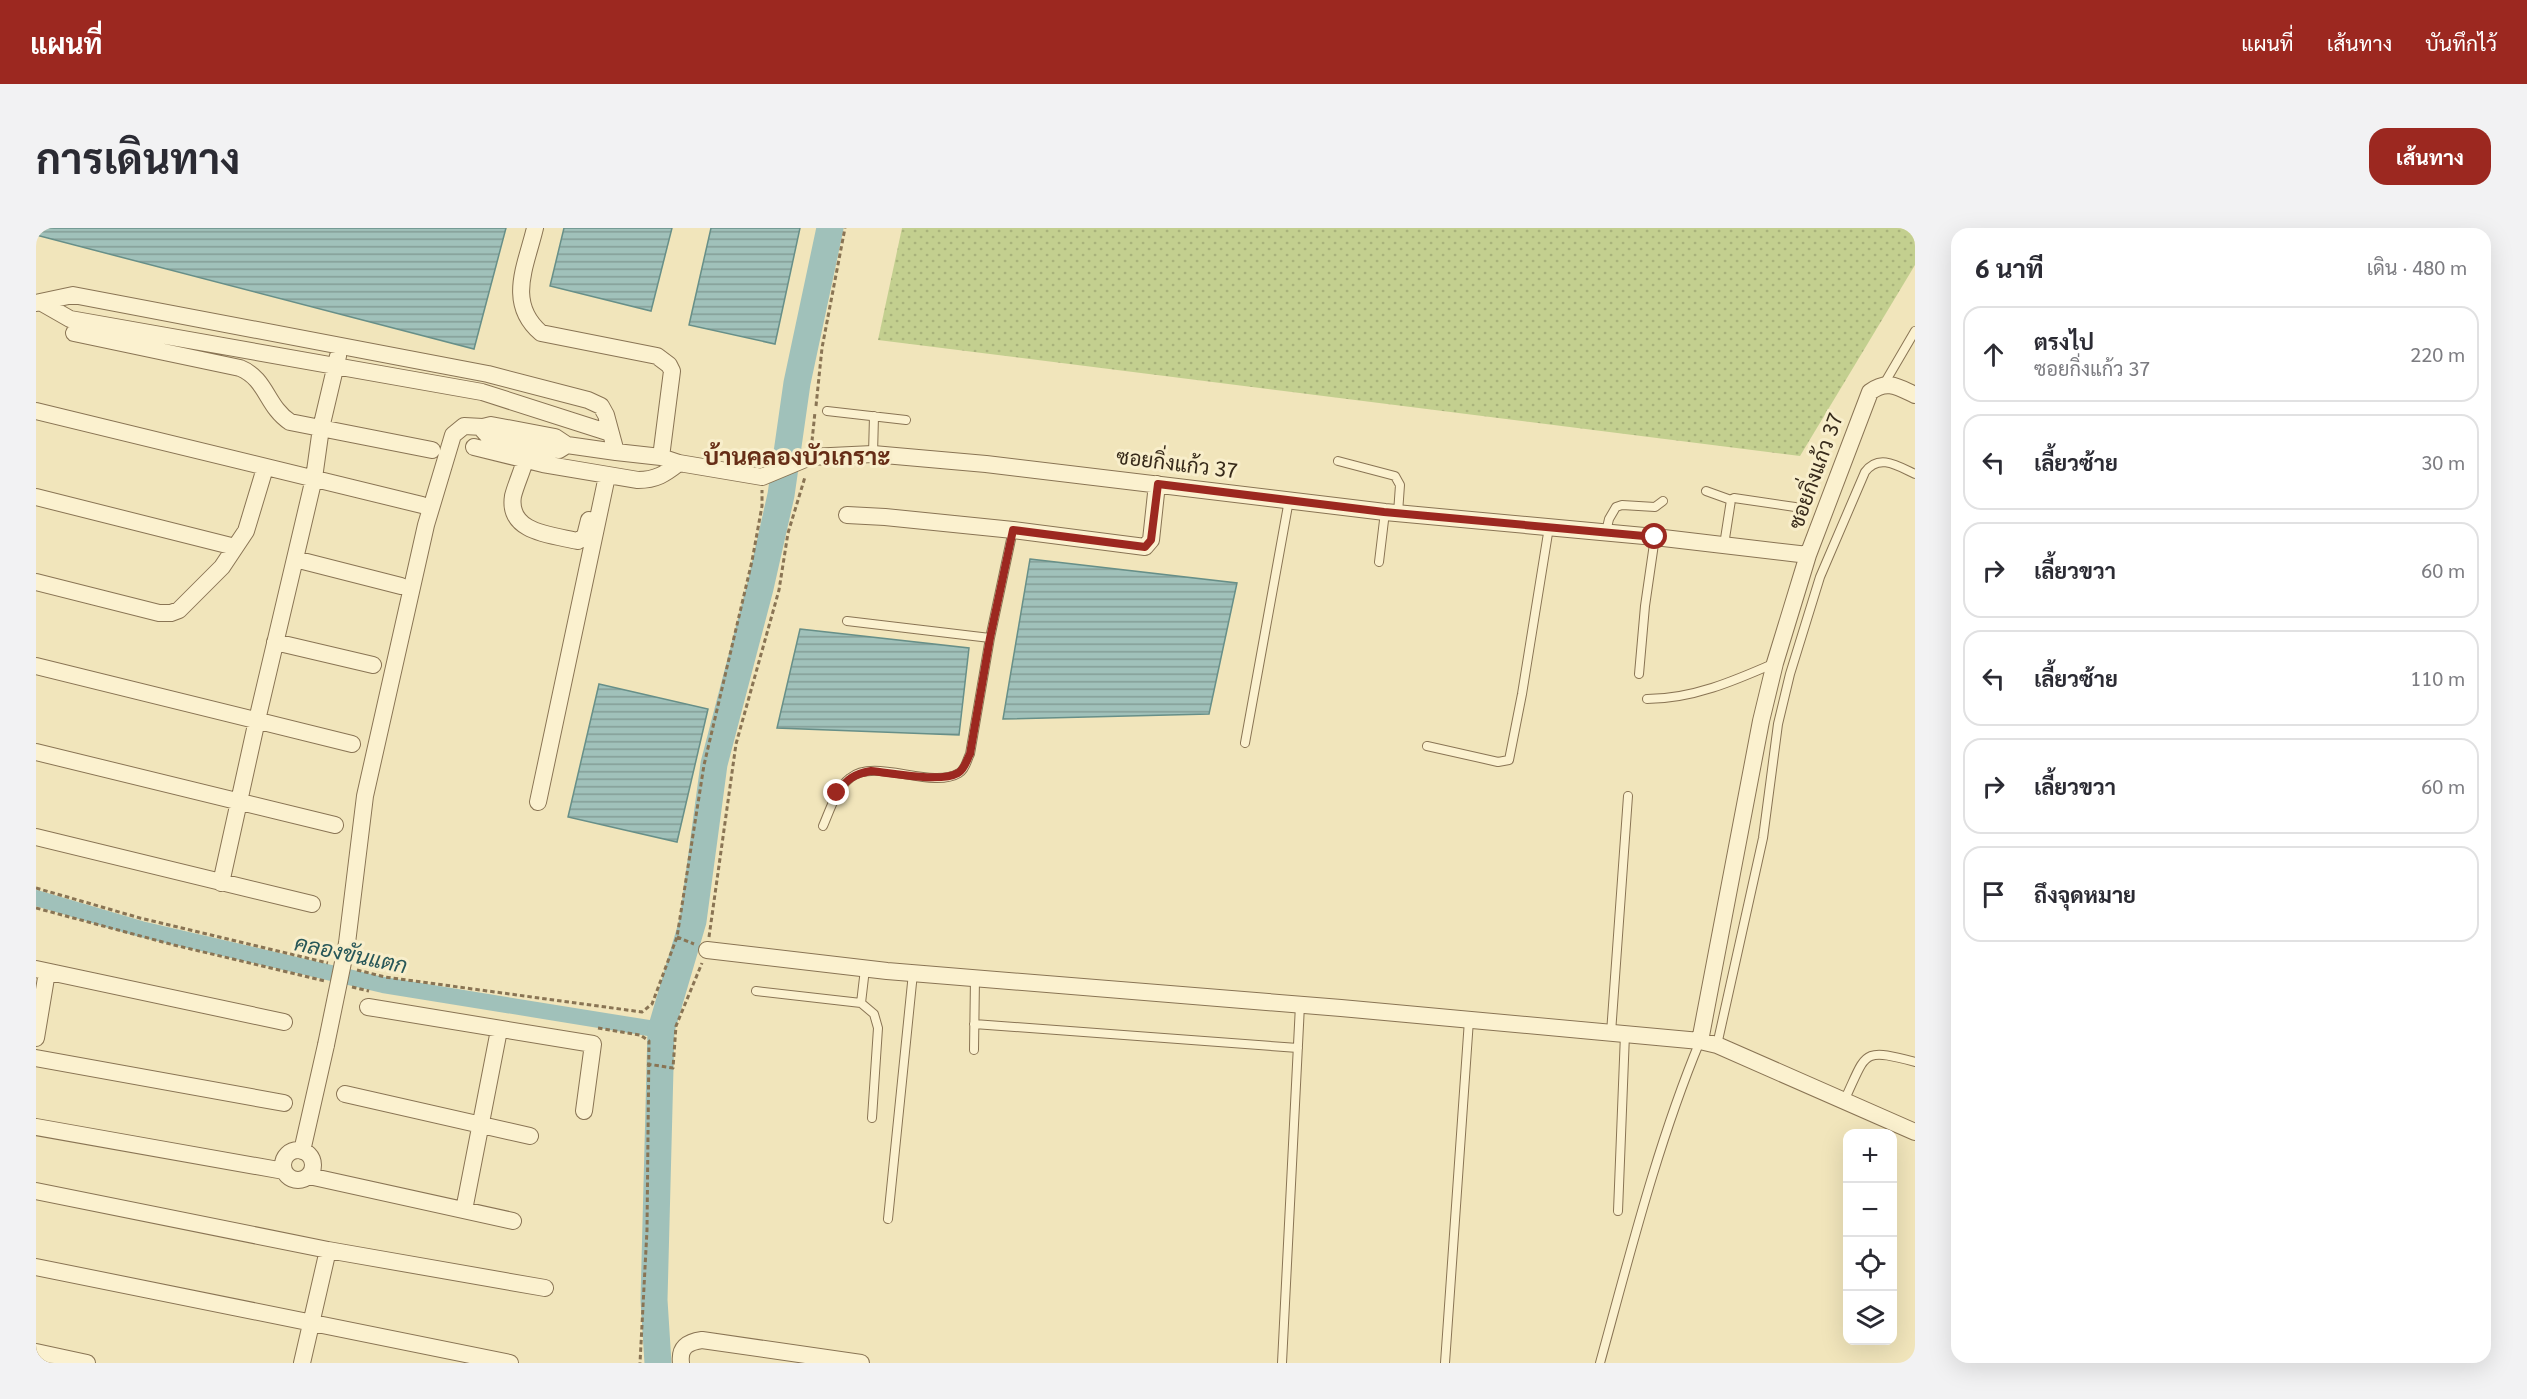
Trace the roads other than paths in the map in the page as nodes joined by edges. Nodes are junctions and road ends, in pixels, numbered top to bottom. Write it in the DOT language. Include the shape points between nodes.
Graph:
graph roads {
  1 [pos="535,228"];
  2 [pos="39,303"];
  3 [pos="201,319"];
  4 [pos="1915,331"];
  5 [pos="74,333"];
  6 [pos="196,342"];
  7 [pos="340,347"];
  8 [pos="336,365"];
  9 [pos="488,374"];
  10 [pos="517,382"];
  11 [pos="1884,384"];
  12 [pos="482,392"];
  13 [pos="1915,395"];
  14 [pos="512,400"];
  15 [pos="36,411"];
  16 [pos="827,411"];
  17 [pos="874,416"];
  18 [pos="906,420"];
  19 [pos="321,428"];
  20 [pos="480,428"];
  21 [pos="610,433"];
  22 [pos="567,445"];
  23 [pos="474,447"];
  24 [pos="432,450"];
  25 [pos="616,452"];
  26 [pos="873,454"];
  27 [pos="545,457"];
  28 [pos="661,458"];
  29 [pos="525,460"];
  30 [pos="1338,460"];
  31 [pos="679,463"];
  32 [pos="265,468"];
  33 [pos="1915,474"];
  34 [pos="604,476"];
  35 [pos="314,478"];
  36 [pos="1158,484"];
  37 [pos="1706,491"];
  38 [pos="36,497"];
  39 [pos="1288,500"];
  40 [pos="1731,500"];
  41 [pos="1663,501"];
  42 [pos="422,505"];
  43 [pos="1795,507"];
  44 [pos="1391,513"];
  45 [pos="847,515"];
  46 [pos="1549,527"];
  47 [pos="1013,530"];
  48 [pos="1606,532"];
  49 [pos="1655,537"];
  50 [pos="1724,545"];
  51 [pos="236,547"];
  52 [pos="1808,555"];
  53 [pos="295,560"];
  54 [pos="1378,562"];
  55 [pos="36,582"];
  56 [pos="401,586"];
  57 [pos="847,621"];
  58 [pos="990,638"];
  59 [pos="275,642"];
  60 [pos="1775,663"];
  61 [pos="373,665"];
  62 [pos="36,666"];
  63 [pos="1639,674"];
  64 [pos="1647,699"];
  65 [pos="256,720"];
  66 [pos="1245,743"];
  67 [pos="352,744"];
  68 [pos="1427,746"];
  69 [pos="36,752"];
  70 [pos="1628,796"];
  71 [pos="239,802"];
  72 [pos="538,802"];
  73 [pos="335,825"];
  74 [pos="823,826"];
  75 [pos="36,837"];
  76 [pos="221,883"];
  77 [pos="312,904"];
  78 [pos="707,950"];
  79 [pos="865,969"];
  80 [pos="42,970"];
  81 [pos="912,973"];
  82 [pos="975,978"];
  83 [pos="756,991"];
  84 [pos="861,1004"];
  85 [pos="1300,1005"];
  86 [pos="368,1007"];
  87 [pos="1469,1020"];
  88 [pos="285,1022"];
  89 [pos="974,1024"];
  90 [pos="499,1030"];
  91 [pos="1618,1033"];
  92 [pos="36,1038"];
  93 [pos="1700,1041"];
  94 [pos="1718,1045"];
  95 [pos="1298,1048"];
  96 [pos="974,1050"];
  97 [pos="36,1058"];
  98 [pos="1915,1062"];
  99 [pos="345,1094"];
  100 [pos="1844,1101"];
  101 [pos="284,1103"];
  102 [pos="584,1111"];
  103 [pos="872,1118"];
  104 [pos="481,1125"];
  105 [pos="36,1127"];
  106 [pos="1915,1132"];
  107 [pos="530,1136"];
  108 [pos="302,1151"];
  109 [pos="284,1171"];
  110 [pos="309,1176"];
  111 [pos="36,1191"];
  112 [pos="464,1210"];
  113 [pos="1618,1211"];
  114 [pos="888,1219"];
  115 [pos="513,1221"];
  116 [pos="328,1250"];
  117 [pos="36,1268"];
  118 [pos="545,1288"];
  119 [pos="312,1322"];
  120 [pos="36,1352"];
  121 [pos="87,1363"];
  122 [pos="303,1363"];
  123 [pos="510,1363"];
  124 [pos="681,1363"];
  125 [pos="861,1363"];
  126 [pos="1282,1363"];
  127 [pos="1445,1363"];
  128 [pos="1600,1363"];
  1 -- 28 [label="street" via="520,288 520,302 529,323 541,333 657,356 669,365 671,384"];
  2 -- 3 [label="street" via="73,295"];
  2 -- 6 [label="street" via="70,319"];
  3 -- 6 [label="street"];
  3 -- 7 [label="street"];
  4 -- 11 [label="lane"];
  5 -- 19 [label="street" via="240,368 253,373 279,414 290,422"];
  6 -- 8 [label="street"];
  7 -- 8 [label="street"];
  7 -- 9 [label="street"];
  8 -- 12 [label="street"];
  8 -- 19 [label="street"];
  9 -- 10 [label="street"];
  9 -- 12 [label="street"];
  10 -- 14 [label="street"];
  10 -- 21 [label="street" via="601,406"];
  11 -- 13 [label="street"];
  11 -- 52 [label="street, ซอยกิ่งแก้ว 37" via="1870,392"];
  12 -- 14 [label="street"];
  14 -- 21 [label="street"];
  15 -- 32 [label="street"];
  16 -- 17 [label="lane"];
  17 -- 18 [label="lane"];
  17 -- 26 [label="lane"];
  19 -- 24 [label="street"];
  19 -- 35 [label="street"];
  20 -- 22 [label="street" via="491,424 555,437"];
  20 -- 27 [label="street" via="489,437"];
  20 -- 108 [label="street, bridge" via="464,426 453,435 426,525 365,796 346,943"];
  21 -- 25 [label="street"];
  22 -- 25 [label="street"];
  22 -- 27 [label="street"];
  23 -- 29 [label="street"];
  25 -- 28 [label="street"];
  26 -- 31 [label="street, ซอยกิ่งแก้ว 37" via="810,457 762,477"];
  26 -- 36 [label="street, ซอยกิ่งแก้ว 37"];
  27 -- 29 [label="street"];
  27 -- 34 [label="street"];
  28 -- 31 [label="street"];
  29 -- 34 [label="street" via="513,496 519,521 526,529 578,541 585,536"];
  30 -- 44 [label="lane" via="1395,476 1400,485"];
  31 -- 34 [label="street" via="652,480"];
  32 -- 35 [label="street"];
  32 -- 51 [label="street" via="246,531"];
  33 -- 94 [label="lane" via="1879,461 1870,464 1820,577 1778,724 1763,838"];
  34 -- 72 [label="street"];
  35 -- 42 [label="street"];
  35 -- 53 [label="street"];
  36 -- 39 [label="street, ซอยกิ่งแก้ว 37"];
  36 -- 47 [label="street" via="1151,540 1145,547"];
  37 -- 40 [label="lane"];
  38 -- 51 [label="street"];
  39 -- 44 [label="street, ซอยกิ่งแก้ว 37"];
  39 -- 66 [label="lane"];
  40 -- 43 [label="lane" via="1737,497"];
  40 -- 50 [label="lane"];
  41 -- 48 [label="lane" via="1655,507 1616,507"];
  44 -- 46 [label="street, ซอยกิ่งแก้ว 37"];
  44 -- 54 [label="lane"];
  45 -- 47 [label="street"];
  46 -- 48 [label="street, ซอยกิ่งแก้ว 37"];
  46 -- 68 [label="lane" via="1509,760 1498,762"];
  47 -- 58 [label="lane"];
  48 -- 49 [label="street, ซอยกิ่งแก้ว 37"];
  49 -- 50 [label="street, ซอยกิ่งแก้ว 37"];
  49 -- 63 [label="lane"];
  50 -- 52 [label="street, ซอยกิ่งแก้ว 37"];
  51 -- 55 [label="street" via="222,567 179,610 171,613"];
  52 -- 60 [label="street"];
  53 -- 56 [label="street"];
  53 -- 59 [label="street"];
  57 -- 58 [label="lane"];
  58 -- 74 [label="lane" via="965,767 943,778 871,771 852,776 837,793"];
  59 -- 61 [label="street"];
  59 -- 65 [label="street"];
  60 -- 64 [label="lane" via="1688,695"];
  60 -- 93 [label="street"];
  62 -- 65 [label="street"];
  65 -- 67 [label="street"];
  65 -- 71 [label="street"];
  69 -- 71 [label="street"];
  70 -- 91 [label="lane"];
  71 -- 73 [label="street"];
  71 -- 76 [label="street"];
  75 -- 76 [label="street"];
  76 -- 77 [label="street"];
  78 -- 79 [label="street"];
  79 -- 81 [label="street"];
  79 -- 84 [label="lane"];
  80 -- 88 [label="street"];
  80 -- 92 [label="street"];
  81 -- 82 [label="street"];
  81 -- 114 [label="lane"];
  82 -- 85 [label="street"];
  82 -- 89 [label="lane"];
  83 -- 84 [label="lane"];
  84 -- 103 [label="lane" via="874,1014 878,1028"];
  85 -- 87 [label="street"];
  85 -- 95 [label="lane"];
  86 -- 90 [label="street"];
  87 -- 91 [label="street"];
  87 -- 127 [label="lane"];
  89 -- 95 [label="lane"];
  89 -- 96 [label="lane"];
  90 -- 102 [label="street" via="593,1044"];
  90 -- 104 [label="street"];
  91 -- 93 [label="street"];
  91 -- 113 [label="lane"];
  93 -- 94 [label="street"];
  93 -- 128 [label="lane" via="1657,1159"];
  94 -- 100 [label="street"];
  95 -- 126 [label="lane"];
  97 -- 101 [label="street"];
  98 -- 100 [label="lane" via="1871,1055 1864,1060"];
  99 -- 104 [label="street"];
  100 -- 106 [label="street"];
  104 -- 107 [label="street"];
  104 -- 112 [label="street"];
  105 -- 109 [label="street"];
  108 -- 109 [label="street" via="288,1154 283,1162"];
  108 -- 110 [label="street" via="313,1161"];
  109 -- 110 [label="street" via="295,1180"];
  110 -- 112 [label="street"];
  111 -- 116 [label="street"];
  112 -- 115 [label="street"];
  116 -- 118 [label="street"];
  116 -- 119 [label="street"];
  117 -- 119 [label="street"];
  119 -- 122 [label="street"];
  119 -- 123 [label="street"];
  120 -- 121 [label="street"];
  124 -- 125 [label="street" via="686,1344 702,1340"];
}
